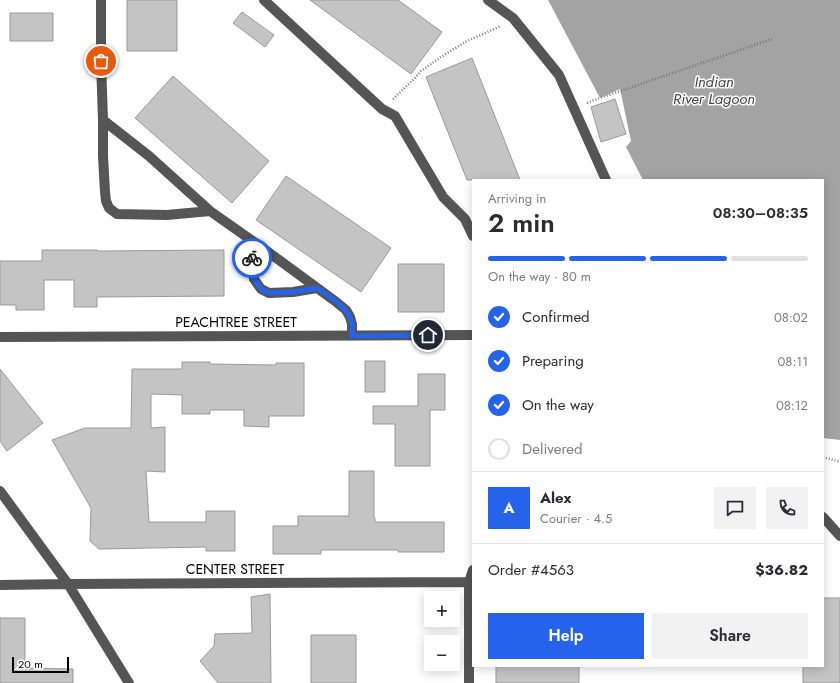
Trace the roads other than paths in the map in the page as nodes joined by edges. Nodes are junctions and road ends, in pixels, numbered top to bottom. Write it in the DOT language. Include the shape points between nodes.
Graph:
graph roads {
  1 [pos="100,0"];
  2 [pos="264,0"];
  3 [pos="488,0"];
  4 [pos="103,120"];
  5 [pos="606,179"];
  6 [pos="210,211"];
  7 [pos="472,234"];
  8 [pos="251,240"];
  9 [pos="317,288"];
  10 [pos="472,335"];
  11 [pos="352,336"];
  12 [pos="0,337"];
  13 [pos="0,491"];
  14 [pos="824,518"];
  15 [pos="840,536"];
  16 [pos="472,573"];
  17 [pos="469,582"];
  18 [pos="68,584"];
  19 [pos="0,585"];
  20 [pos="129,683"];
  21 [pos="469,683"];
  1 -- 4 [label="street"];
  2 -- 7 [label="street" via="382,109 395,116 443,197 465,219"];
  3 -- 5 [label="street" via="513,18 559,75"];
  4 -- 6 [label="street" via="149,156"];
  4 -- 6 [label="street" via="105,192 109,208 117,214 166,215"];
  6 -- 8 [label="street"];
  8 -- 9 [label="street"];
  8 -- 9 [label="street" via="254,279 261,289 269,293"];
  9 -- 11 [label="street" via="346,310 352,324"];
  10 -- 11 [label="street, PEACHTREE STREET"];
  11 -- 12 [label="street, PEACHTREE STREET"];
  13 -- 18 [label="street"];
  14 -- 15 [label="street"];
  16 -- 17 [label="street"];
  17 -- 18 [label="street, CENTER STREET"];
  17 -- 21 [label="street"];
  18 -- 19 [label="street, CENTER STREET"];
  18 -- 20 [label="street"];
}
